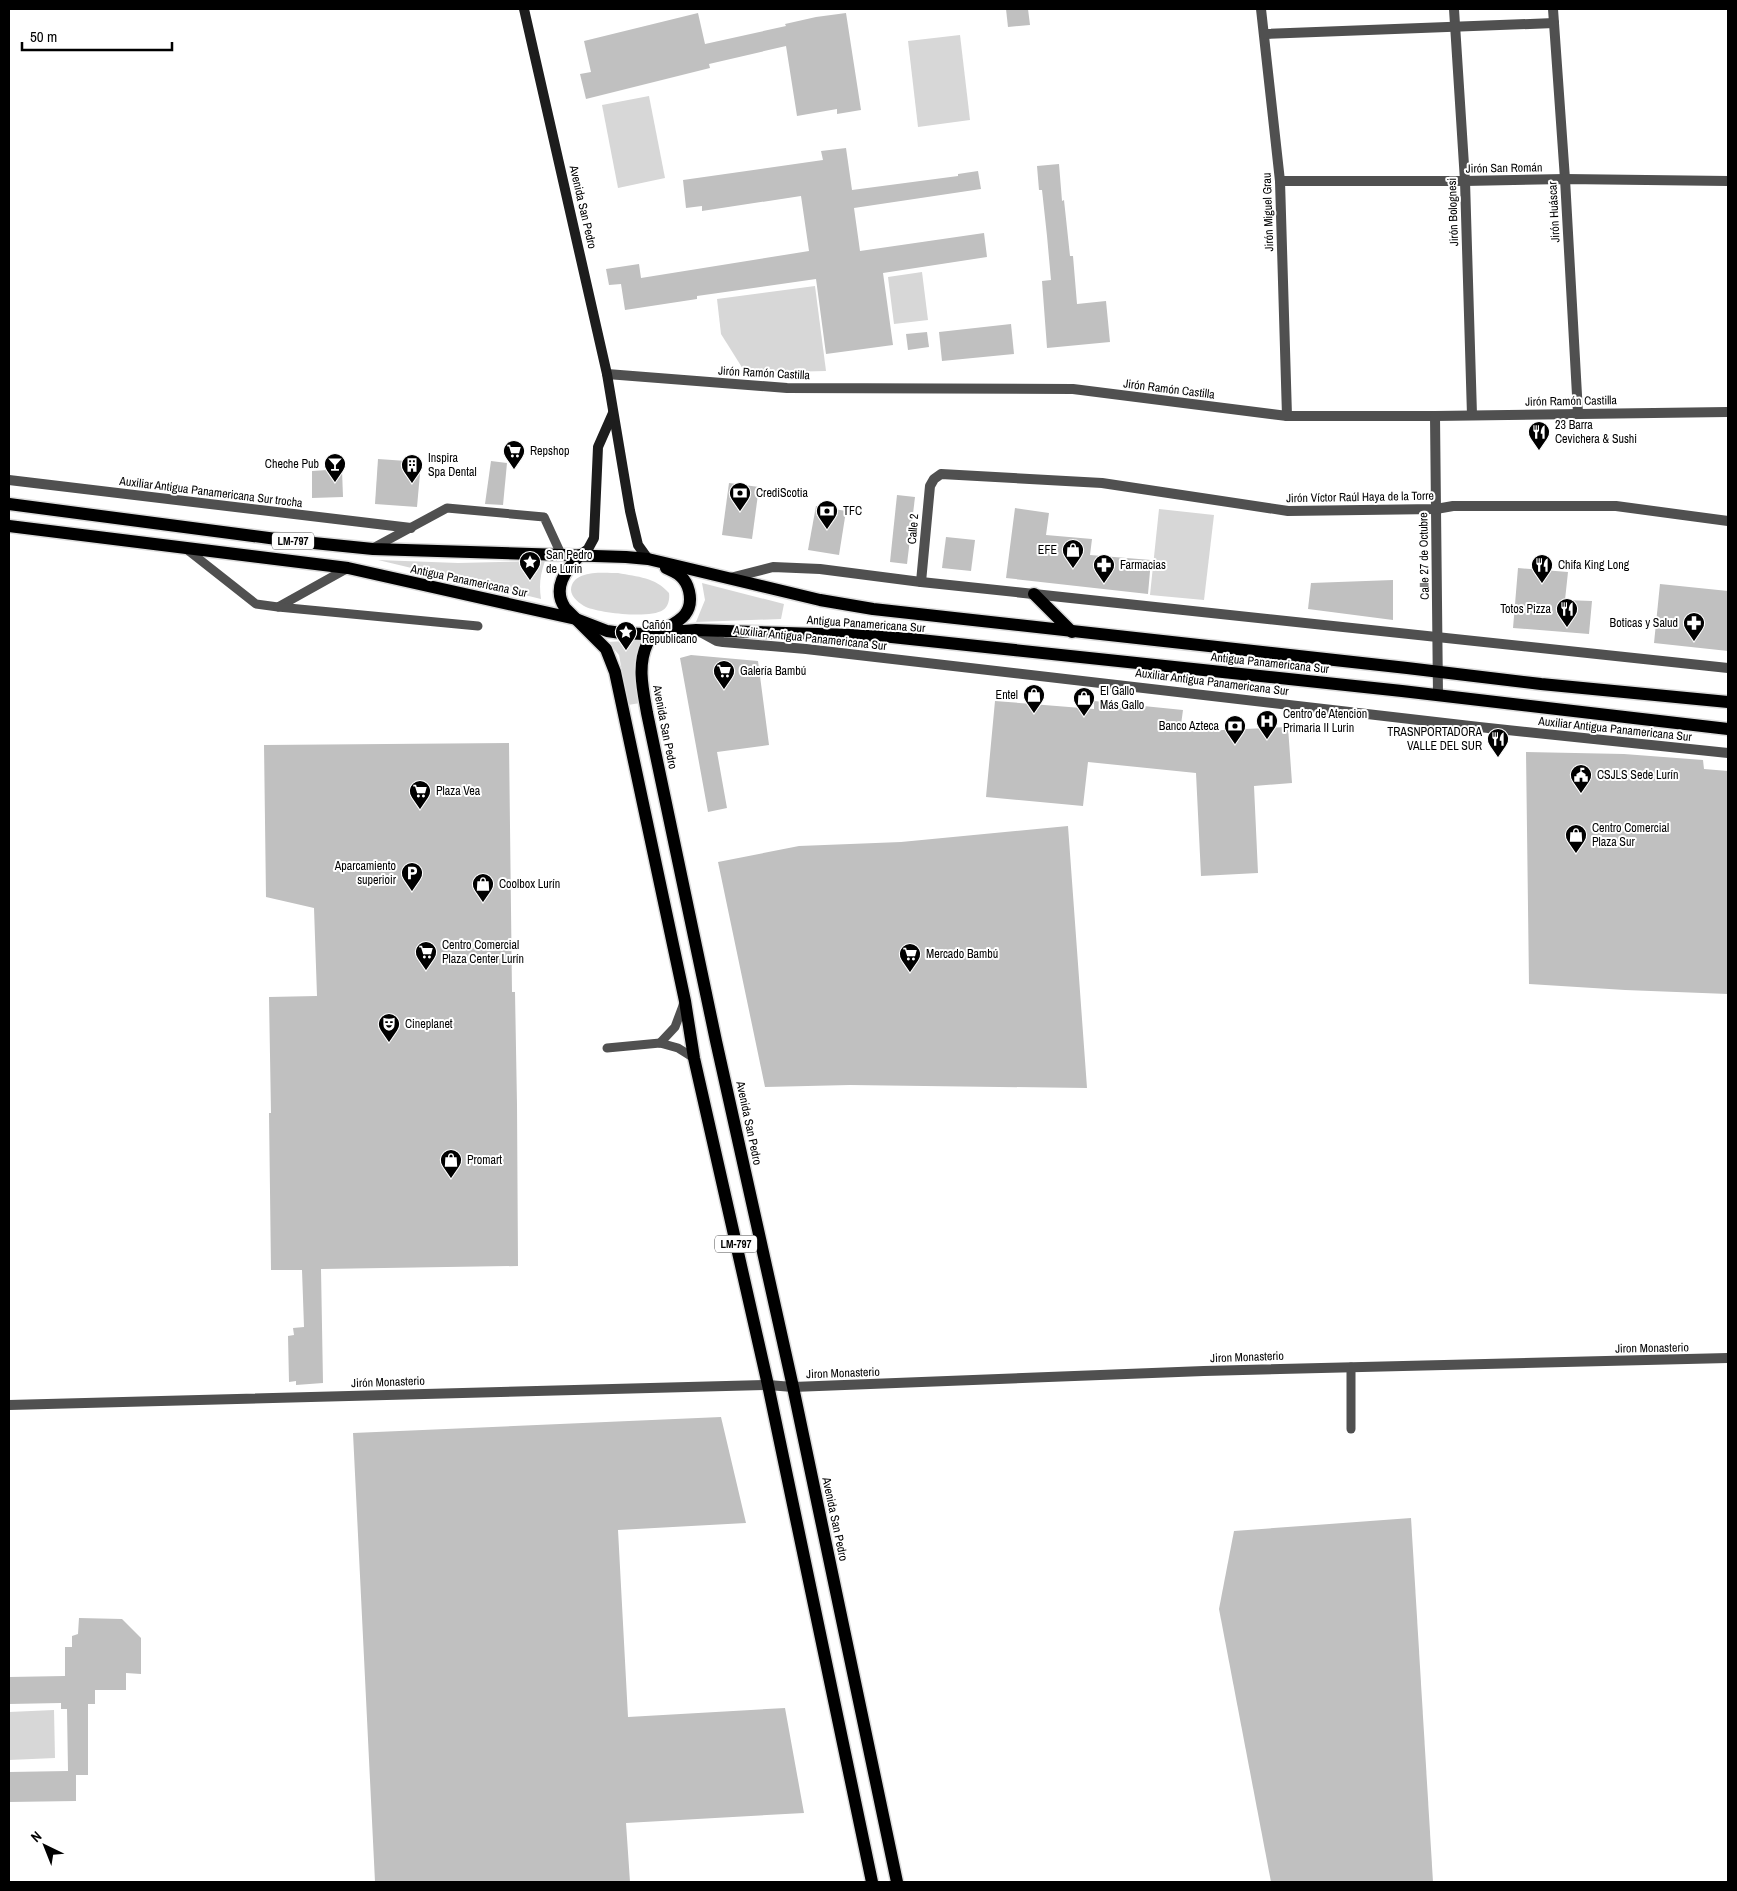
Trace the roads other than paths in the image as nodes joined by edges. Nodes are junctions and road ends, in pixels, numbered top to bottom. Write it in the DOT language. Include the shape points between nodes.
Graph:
graph roads {
  1 [pos="524,9"];
  2 [pos="1261,9"];
  3 [pos="1454,9"];
  4 [pos="1553,9"];
  5 [pos="1554,23"];
  6 [pos="1456,27"];
  7 [pos="1264,34"];
  8 [pos="1565,179"];
  9 [pos="1280,181"];
  10 [pos="1465,181"];
  11 [pos="1728,181"];
  12 [pos="607,374"];
  13 [pos="614,412"];
  14 [pos="1728,412"];
  15 [pos="1578,413"];
  16 [pos="1472,415"];
  17 [pos="1287,416"];
  18 [pos="1435,416"];
  19 [pos="934,479"];
  20 [pos="9,480"];
  21 [pos="9,504"];
  22 [pos="1436,509"];
  23 [pos="1728,521"];
  24 [pos="9,526"];
  25 [pos="411,528"];
  26 [pos="185,548"];
  27 [pos="373,549"];
  28 [pos="561,554"];
  29 [pos="580,556"];
  30 [pos="648,559"];
  31 [pos="348,568"];
  32 [pos="729,578"];
  33 [pos="921,582"];
  34 [pos="1034,594"];
  35 [pos="278,607"];
  36 [pos="576,619"];
  37 [pos="478,626"];
  38 [pos="696,630"];
  39 [pos="659,632"];
  40 [pos="1072,632"];
  41 [pos="1437,637"];
  42 [pos="1728,668"];
  43 [pos="1438,672"];
  44 [pos="1438,695"];
  45 [pos="1728,702"];
  46 [pos="1728,729"];
  47 [pos="1728,753"];
  48 [pos="685,1001"];
  49 [pos="660,1042"];
  50 [pos="608,1048"];
  51 [pos="694,1058"];
  52 [pos="1728,1358"];
  53 [pos="1351,1367"];
  54 [pos="768,1385"];
  55 [pos="793,1387"];
  56 [pos="9,1405"];
  57 [pos="1351,1429"];
  58 [pos="872,1882"];
  59 [pos="897,1882"];
  1 -- 12 [label="street, Avenida San Pedro"];
  2 -- 7 [label="street, Jirón Miguel Grau"];
  3 -- 6 [label="street, Jirón Bolognesi"];
  4 -- 5 [label="street, Jirón Huáscar"];
  5 -- 6 [label="street"];
  5 -- 8 [label="street, Jirón Huáscar"];
  6 -- 7 [label="street"];
  6 -- 10 [label="street, Jirón Bolognesi"];
  7 -- 9 [label="street, Jirón Miguel Grau"];
  8 -- 10 [label="street, Jirón San Román"];
  8 -- 11 [label="street, Jirón San Román"];
  8 -- 15 [label="street, Jirón Huáscar"];
  9 -- 10 [label="street, Jirón San Román"];
  9 -- 17 [label="street, Jirón Miguel Grau"];
  10 -- 16 [label="street, Jirón Bolognesi"];
  12 -- 13 [label="street, Avenida San Pedro"];
  12 -- 17 [label="street, Jirón Ramón Castilla" via="787,388 1073,389"];
  13 -- 29 [label="street" via="598,447 594,538"];
  13 -- 30 [label="street, Avenida San Pedro" via="630,511 638,545"];
  14 -- 15 [label="street, Jirón Ramón Castilla"];
  15 -- 16 [label="street, Jirón Ramón Castilla"];
  16 -- 18 [label="street, Jirón Ramón Castilla"];
  17 -- 18 [label="street, Jirón Ramón Castilla"];
  18 -- 22 [label="street, Calle 27 de Octubre"];
  19 -- 22 [label="street, Jirón Víctor Raúl Haya de la Torre" via="941,474 1102,483 1288,511"];
  19 -- 33 [label="street, Calle 2" via="930,486"];
  20 -- 25 [label="street, Auxiliar Antigua Panamericana Sur trocha"];
  21 -- 27 [label="main road, Antigua Panamericana Sur / LM-797"];
  22 -- 23 [label="street, Jirón Víctor Raúl Haya de la Torre" via="1453,506 1616,506"];
  22 -- 41 [label="street, Calle 27 de Octubre"];
  24 -- 26 [label="main road, Antigua Panamericana Sur / LM-797"];
  25 -- 27 [label="lane"];
  25 -- 28 [label="lane" via="447,508 544,517"];
  26 -- 31 [label="main road, Antigua Panamericana Sur / LM-797"];
  26 -- 35 [label="lane" via="256,604"];
  27 -- 28 [label="main road, Antigua Panamericana Sur / LM-797"];
  28 -- 29 [label="main road, Antigua Panamericana Sur / LM-797"];
  29 -- 30 [label="main road, Antigua Panamericana Sur / LM-797"];
  29 -- 36 [label="main road, LM-797" via="565,574 559,588 561,602"];
  30 -- 32 [label="main road, Antigua Panamericana Sur"];
  30 -- 39 [label="main road, Avenida San Pedro / LM-797" via="678,573 690,596 686,612 671,627"];
  31 -- 35 [label="lane"];
  31 -- 36 [label="main road, Antigua Panamericana Sur / LM-797"];
  32 -- 33 [label="street" via="773,567 820,569"];
  32 -- 40 [label="main road, Antigua Panamericana Sur" via="873,609"];
  33 -- 34 [label="street"];
  34 -- 40 [label="main road"];
  34 -- 41 [label="street"];
  35 -- 37 [label="lane"];
  36 -- 39 [label="main road, Antigua Panamericana Sur / LM-797" via="607,631"];
  36 -- 48 [label="main road, LM-797" via="606,649 615,672"];
  38 -- 39 [label="main road, Antigua Panamericana Sur"];
  38 -- 44 [label="main road, Antigua Panamericana Sur" via="882,636"];
  38 -- 47 [label="street, Auxiliar Antigua Panamericana Sur" via="723,642"];
  39 -- 55 [label="main road, Avenida San Pedro / LM-797" via="648,642 642,661 647,713"];
  40 -- 43 [label="main road, Antigua Panamericana Sur"];
  41 -- 42 [label="street"];
  41 -- 43 [label="street, Calle 27 de Octubre"];
  43 -- 44 [label="street, Calle 27 de Octubre"];
  43 -- 45 [label="main road, Antigua Panamericana Sur"];
  44 -- 46 [label="main road, Antigua Panamericana Sur"];
  48 -- 49 [label="lane" via="675,1027"];
  48 -- 51 [label="main road, LM-797"];
  49 -- 50 [label="lane"];
  49 -- 51 [label="lane"];
  51 -- 54 [label="main road, LM-797"];
  52 -- 53 [label="street, Jiron Monasterio"];
  53 -- 55 [label="street, Jiron Monasterio"];
  53 -- 57 [label="lane"];
  54 -- 55 [label="street, Jiron Monasterio"];
  54 -- 56 [label="street, Jirón Monasterio"];
  54 -- 58 [label="main road, LM-797"];
  55 -- 59 [label="main road, Avenida San Pedro / LM-797"];
}
